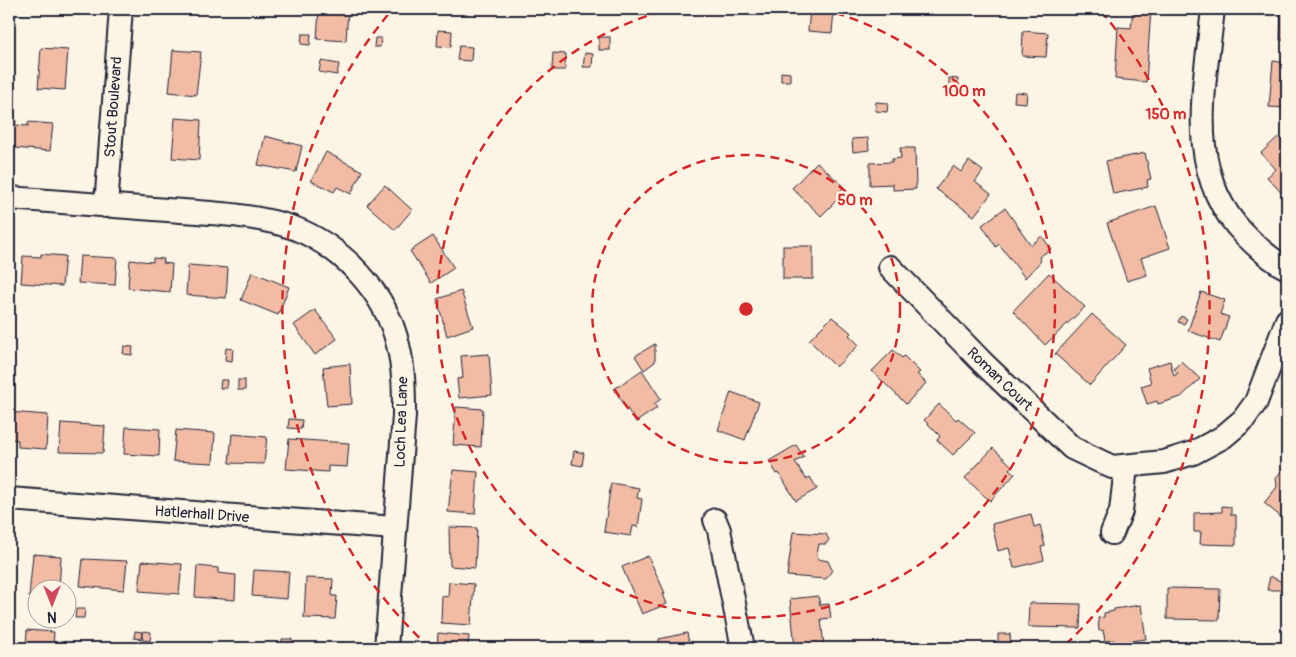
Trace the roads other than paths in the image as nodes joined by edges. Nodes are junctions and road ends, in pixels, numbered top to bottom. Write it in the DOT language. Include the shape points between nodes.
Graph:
graph roads {
  1 [pos="121,9"];
  2 [pos="1213,9"];
  3 [pos="9,198"];
  4 [pos="106,206"];
  5 [pos="890,266"];
  6 [pos="1287,268"];
  7 [pos="1287,320"];
  8 [pos="1126,467"];
  9 [pos="9,499"];
  10 [pos="715,520"];
  11 [pos="395,528"];
  12 [pos="1112,533"];
  13 [pos="386,648"];
  14 [pos="743,648"];
  1 -- 4 [label="street, Stout Boulevard"];
  2 -- 6 [label="street" via="1202,118 1207,168 1220,201 1235,225 1258,248"];
  3 -- 4 [label="street, Loch Lea Lane"];
  4 -- 11 [label="street, Loch Lea Lane" via="210,213 293,228 334,250 362,276 394,330 402,366 404,416"];
  5 -- 8 [label="street, Roman Court" via="983,363 1072,448 1112,467"];
  7 -- 8 [label="street, Roman Court" via="1264,385 1243,420 1223,438 1193,453 1164,462"];
  8 -- 12 [label="street" via="1121,512"];
  9 -- 11 [label="street, Hatlerhall Drive"];
  10 -- 14 [label="street"];
  11 -- 13 [label="street, Loch Lea Lane"];
}
